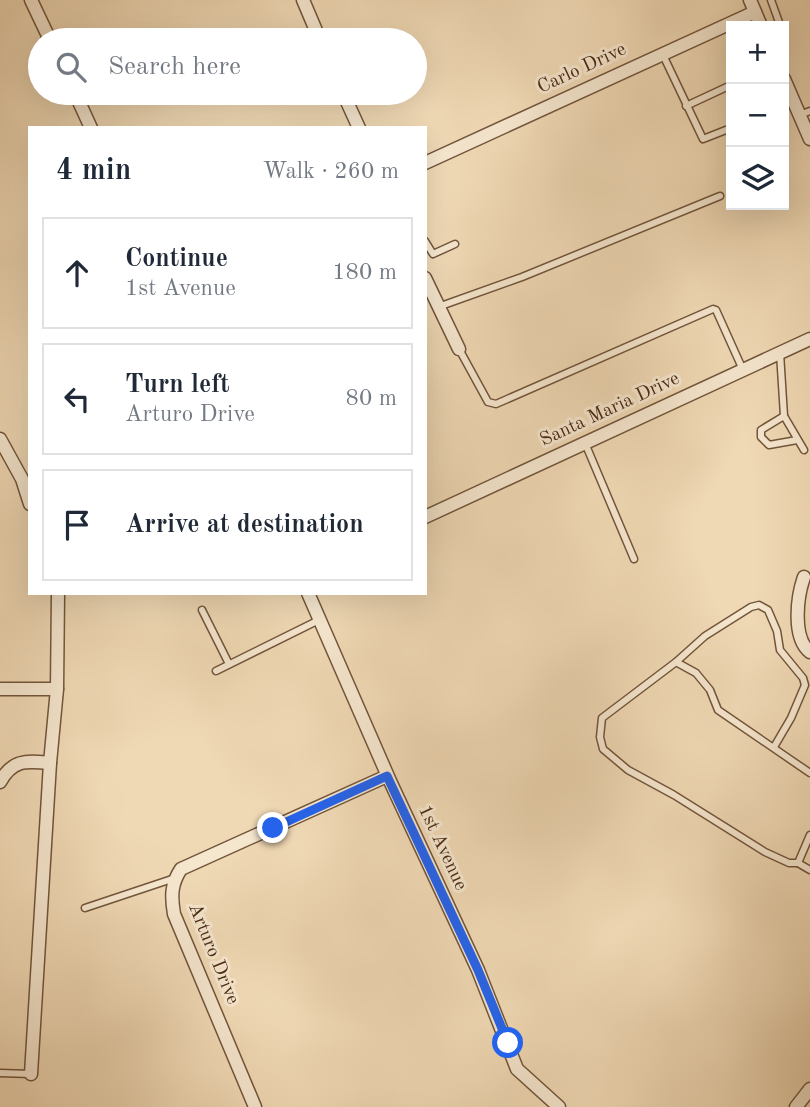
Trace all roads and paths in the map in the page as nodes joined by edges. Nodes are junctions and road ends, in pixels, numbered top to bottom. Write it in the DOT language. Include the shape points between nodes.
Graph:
graph roads {
  1 [pos="32,0"];
  2 [pos="303,0"];
  3 [pos="771,0"];
  4 [pos="753,6"];
  5 [pos="779,21"];
  6 [pos="45,28"];
  7 [pos="315,28"];
  8 [pos="662,53"];
  9 [pos="787,84"];
  10 [pos="726,87"];
  11 [pos="80,105"];
  12 [pos="348,105"];
  13 [pos="686,106"];
  14 [pos="804,113"];
  15 [pos="90,126"];
  16 [pos="358,126"];
  17 [pos="726,130"];
  18 [pos="810,139"];
  19 [pos="427,162"];
  20 [pos="720,196"];
  21 [pos="427,244"];
  22 [pos="455,244"];
  23 [pos="427,282"];
  24 [pos="438,307"];
  25 [pos="810,339"];
  26 [pos="459,348"];
  27 [pos="780,354"];
  28 [pos="744,370"];
  29 [pos="785,416"];
  30 [pos="0,439"];
  31 [pos="797,440"];
  32 [pos="585,443"];
  33 [pos="804,450"];
  34 [pos="28,498"];
  35 [pos="427,516"];
  36 [pos="634,559"];
  37 [pos="804,578"];
  38 [pos="58,595"];
  39 [pos="309,595"];
  40 [pos="202,610"];
  41 [pos="319,620"];
  42 [pos="810,652"];
  43 [pos="676,662"];
  44 [pos="229,664"];
  45 [pos="216,671"];
  46 [pos="58,684"];
  47 [pos="0,689"];
  48 [pos="774,747"];
  49 [pos="50,762"];
  50 [pos="810,774"];
  51 [pos="387,776"];
  52 [pos="0,782"];
  53 [pos="810,835"];
  54 [pos="799,863"];
  55 [pos="810,870"];
  56 [pos="175,878"];
  57 [pos="85,908"];
  58 [pos="0,1073"];
  59 [pos="31,1074"];
  60 [pos="810,1090"];
  61 [pos="255,1107"];
  62 [pos="559,1107"];
  63 [pos="796,1107"];
  1 -- 6 [label="street"];
  2 -- 7 [label="street"];
  3 -- 5 [label="lane"];
  4 -- 8 [label="street, Carlo Drive"];
  8 -- 13 [label="lane"];
  8 -- 19 [label="street, Carlo Drive"];
  9 -- 14 [label="street"];
  10 -- 13 [label="lane"];
  11 -- 15 [label="street"];
  12 -- 16 [label="street"];
  13 -- 17 [label="lane" via="703,139"];
  14 -- 18 [label="street"];
  20 -- 24 [label="lane"];
  21 -- 22 [label="lane" via="433,254"];
  23 -- 24 [label="street"];
  24 -- 26 [label="street"];
  25 -- 27 [label="street, Santa Maria Drive"];
  26 -- 28 [label="lane" via="488,402 496,404 713,309"];
  27 -- 28 [label="street, Santa Maria Drive"];
  27 -- 29 [label="lane"];
  28 -- 32 [label="street, Santa Maria Drive"];
  29 -- 31 [label="lane"];
  29 -- 31 [label="lane" via="761,430 761,437 769,445"];
  30 -- 34 [label="street"];
  31 -- 33 [label="lane"];
  32 -- 35 [label="street, Santa Maria Drive"];
  32 -- 36 [label="lane"];
  37 -- 42 [label="street" via="797,610 805,648"];
  38 -- 46 [label="street"];
  39 -- 41 [label="street, 1st Avenue"];
  40 -- 44 [label="lane"];
  41 -- 44 [label="lane"];
  41 -- 51 [label="street, 1st Avenue"];
  43 -- 48 [label="lane" via="696,673 718,710"];
  43 -- 48 [label="lane" via="705,636 751,607 768,610 779,650 805,685"];
  43 -- 54 [label="lane" via="602,718 603,749 628,770 765,852"];
  44 -- 45 [label="lane"];
  46 -- 47 [label="street"];
  46 -- 49 [label="street"];
  48 -- 50 [label="lane"];
  49 -- 52 [label="street" via="21,763 7,769"];
  49 -- 59 [label="street"];
  51 -- 56 [label="street" via="181,869"];
  51 -- 62 [label="street, 1st Avenue" via="478,970 517,1069"];
  53 -- 54 [label="lane"];
  54 -- 55 [label="lane"];
  56 -- 57 [label="lane"];
  56 -- 61 [label="street, Arturo Drive" via="171,895 174,914"];
  58 -- 59 [label="lane"];
  60 -- 63 [label="street"];
}
